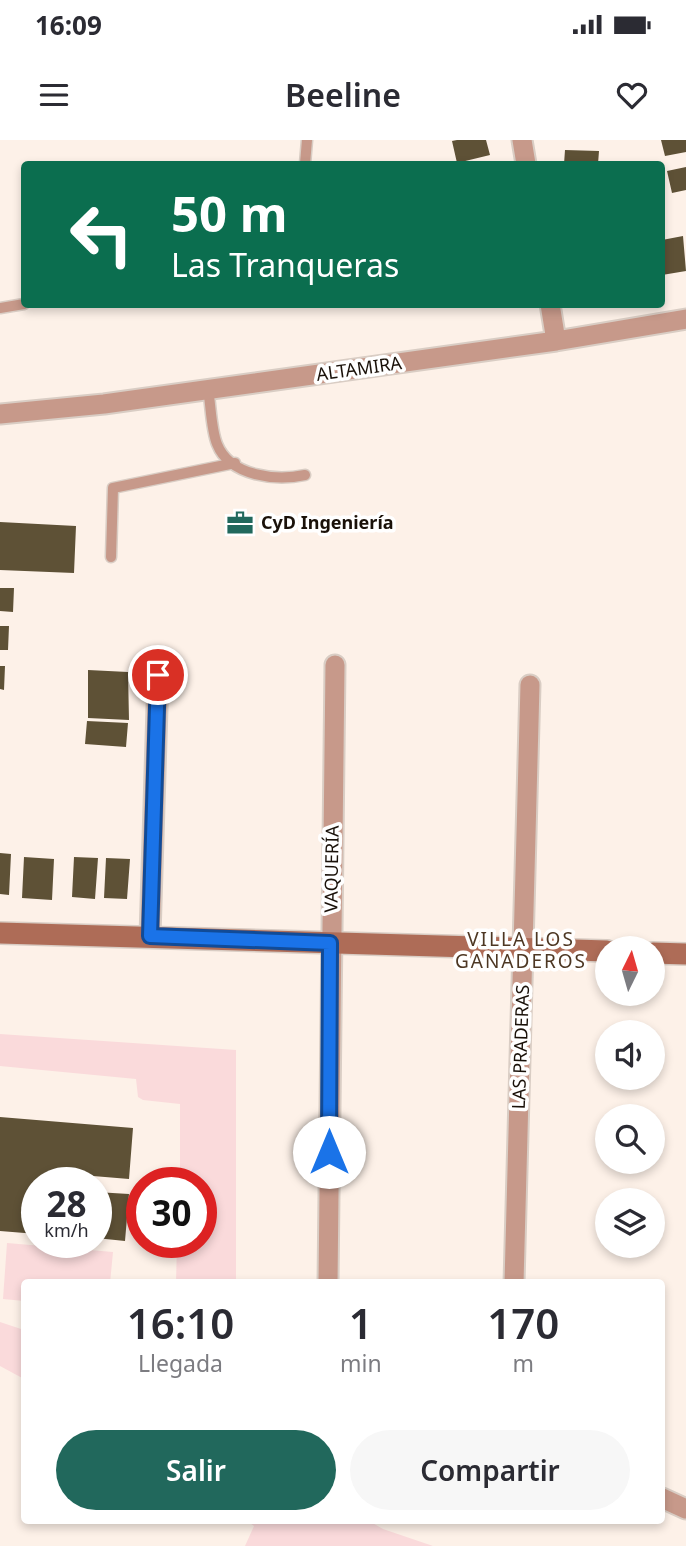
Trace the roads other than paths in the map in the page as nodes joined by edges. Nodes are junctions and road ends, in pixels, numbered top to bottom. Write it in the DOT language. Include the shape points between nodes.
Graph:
graph roads {
  1 [pos="307,140"];
  2 [pos="522,140"];
  3 [pos="305,161"];
  4 [pos="526,161"];
  5 [pos="21,304"];
  6 [pos="0,308"];
  7 [pos="551,308"];
  8 [pos="686,319"];
  9 [pos="556,341"];
  10 [pos="208,390"];
  11 [pos="30,413"];
  12 [pos="0,414"];
  13 [pos="0,428"];
  14 [pos="235,463"];
  15 [pos="305,475"];
  16 [pos="111,557"];
  17 [pos="335,665"];
  18 [pos="158,675"];
  19 [pos="530,685"];
  20 [pos="0,933"];
  21 [pos="150,936"];
  22 [pos="330,943"];
  23 [pos="523,948"];
  24 [pos="595,951"];
  25 [pos="665,953"];
  26 [pos="686,954"];
  27 [pos="328,1279"];
  28 [pos="514,1279"];
  29 [pos="665,1499"];
  30 [pos="686,1508"];
  1 -- 3 [label="lane"];
  2 -- 4 [label="street"];
  5 -- 6 [label="lane"];
  7 -- 9 [label="street"];
  8 -- 9 [label="street, ALTAMIRA"];
  9 -- 10 [label="street, ALTAMIRA"];
  10 -- 11 [label="street, ALTAMIRA"];
  10 -- 14 [label="lane" via="217,445"];
  11 -- 12 [label="street, ALTAMIRA"];
  11 -- 13 [label="street, ALTAMIRA"];
  14 -- 15 [label="lane" via="260,476"];
  14 -- 16 [label="lane" via="113,488"];
  17 -- 22 [label="street, VAQUERÍA"];
  18 -- 21 [label="street"];
  19 -- 23 [label="street, LAS PRADERAS"];
  20 -- 21 [label="street"];
  21 -- 22 [label="street"];
  22 -- 23 [label="street"];
  22 -- 27 [label="street, VAQUERÍA"];
  23 -- 24 [label="street"];
  23 -- 28 [label="street, LAS PRADERAS"];
  25 -- 26 [label="street"];
  29 -- 30 [label="street"];
}
